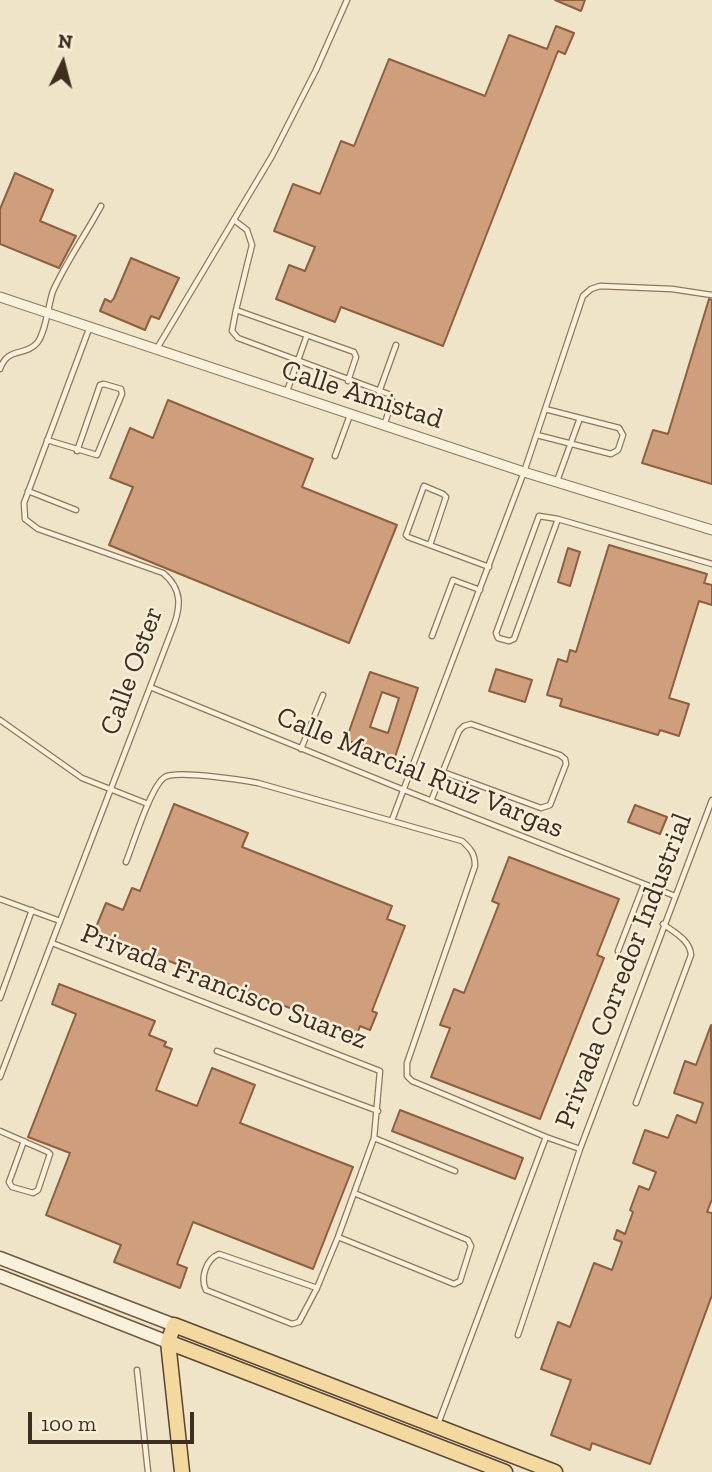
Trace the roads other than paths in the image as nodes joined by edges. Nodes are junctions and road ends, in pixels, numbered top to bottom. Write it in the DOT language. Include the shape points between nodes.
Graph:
graph roads {
  1 [pos="347,0"];
  2 [pos="101,206"];
  3 [pos="234,220"];
  4 [pos="712,295"];
  5 [pos="0,297"];
  6 [pos="236,310"];
  7 [pos="46,314"];
  8 [pos="89,329"];
  9 [pos="307,335"];
  10 [pos="396,345"];
  11 [pos="156,351"];
  12 [pos="298,361"];
  13 [pos="0,369"];
  14 [pos="348,381"];
  15 [pos="379,391"];
  16 [pos="286,394"];
  17 [pos="545,409"];
  18 [pos="351,415"];
  19 [pos="580,418"];
  20 [pos="384,426"];
  21 [pos="537,435"];
  22 [pos="47,440"];
  23 [pos="570,444"];
  24 [pos="77,450"];
  25 [pos="335,456"];
  26 [pos="524,472"];
  27 [pos="557,482"];
  28 [pos="28,491"];
  29 [pos="76,510"];
  30 [pos="558,519"];
  31 [pos="712,530"];
  32 [pos="430,545"];
  33 [pos="712,565"];
  34 [pos="488,567"];
  35 [pos="480,590"];
  36 [pos="432,636"];
  37 [pos="150,687"];
  38 [pos="323,695"];
  39 [pos="0,720"];
  40 [pos="301,749"];
  41 [pos="443,772"];
  42 [pos="110,790"];
  43 [pos="404,790"];
  44 [pos="712,800"];
  45 [pos="431,801"];
  46 [pos="148,804"];
  47 [pos="392,820"];
  48 [pos="126,862"];
  49 [pos="644,884"];
  50 [pos="675,896"];
  51 [pos="0,899"];
  52 [pos="32,911"];
  53 [pos="60,920"];
  54 [pos="663,924"];
  55 [pos="51,943"];
  56 [pos="618,951"];
  57 [pos="0,998"];
  58 [pos="217,1051"];
  59 [pos="0,1077"];
  60 [pos="636,1103"];
  61 [pos="378,1111"];
  62 [pos="0,1131"];
  63 [pos="546,1136"];
  64 [pos="374,1138"];
  65 [pos="24,1141"];
  66 [pos="580,1149"];
  67 [pos="454,1171"];
  68 [pos="354,1193"];
  69 [pos="338,1237"];
  70 [pos="0,1258"];
  71 [pos="0,1276"];
  72 [pos="317,1288"];
  73 [pos="174,1325"];
  74 [pos="518,1335"];
  75 [pos="168,1342"];
  76 [pos="137,1370"];
  77 [pos="438,1426"];
  78 [pos="431,1443"];
  79 [pos="148,1472"];
  80 [pos="182,1472"];
  81 [pos="505,1472"];
  82 [pos="555,1472"];
  1 -- 3 [label="lane" via="291,119"];
  2 -- 7 [label="lane" via="53,292"];
  3 -- 6 [label="lane" via="247,230 252,245"];
  3 -- 11 [label="lane"];
  4 -- 17 [label="lane" via="672,289 591,289 583,296"];
  5 -- 7 [label="street, Calle Amistad"];
  6 -- 9 [label="lane"];
  6 -- 12 [label="lane" via="234,336"];
  7 -- 8 [label="street, Calle Amistad"];
  7 -- 13 [label="lane" via="36,344 8,355"];
  8 -- 11 [label="street, Calle Amistad"];
  8 -- 22 [label="lane, Calle Oster"];
  9 -- 12 [label="lane"];
  9 -- 14 [label="lane" via="354,352"];
  10 -- 15 [label="lane"];
  11 -- 16 [label="street, Calle Amistad"];
  12 -- 14 [label="lane"];
  12 -- 16 [label="lane"];
  14 -- 15 [label="lane"];
  15 -- 20 [label="lane" via="392,398"];
  16 -- 18 [label="street, Calle Amistad"];
  17 -- 19 [label="lane"];
  17 -- 21 [label="lane"];
  18 -- 20 [label="street, Calle Amistad"];
  18 -- 25 [label="lane"];
  19 -- 23 [label="lane"];
  19 -- 23 [label="lane" via="619,428 623,435 618,450 611,454"];
  20 -- 26 [label="street, Calle Amistad"];
  21 -- 23 [label="lane"];
  21 -- 26 [label="lane"];
  22 -- 24 [label="lane"];
  22 -- 28 [label="lane, Calle Oster"];
  23 -- 27 [label="lane"];
  24 -- 24 [label="lane" via="99,454 121,389 100,385"];
  26 -- 27 [label="street, Calle Amistad"];
  26 -- 34 [label="lane"];
  27 -- 31 [label="street, Calle Amistad"];
  28 -- 29 [label="lane"];
  28 -- 37 [label="lane, Calle Oster" via="23,511 30,525 153,568 176,587 177,618"];
  30 -- 30 [label="lane" via="538,517 498,638 514,639"];
  30 -- 33 [label="lane"];
  32 -- 32 [label="lane" via="405,532 424,486 446,497"];
  32 -- 34 [label="lane"];
  34 -- 35 [label="lane"];
  35 -- 36 [label="lane" via="453,580"];
  35 -- 43 [label="lane"];
  37 -- 40 [label="lane, Calle Marcial Ruiz Vargas"];
  37 -- 42 [label="lane, Calle Oster"];
  38 -- 40 [label="lane"];
  39 -- 42 [label="lane" via="82,778"];
  40 -- 43 [label="lane, Calle Marcial Ruiz Vargas"];
  41 -- 41 [label="lane" via="459,731 471,724 560,755 566,765 550,805 541,808"];
  41 -- 45 [label="lane"];
  42 -- 46 [label="lane"];
  42 -- 53 [label="lane, Calle Oster"];
  43 -- 45 [label="lane, Calle Marcial Ruiz Vargas"];
  43 -- 47 [label="lane"];
  44 -- 50 [label="lane, Privada Corredor Industrial"];
  45 -- 49 [label="lane, Calle Marcial Ruiz Vargas"];
  46 -- 47 [label="lane" via="158,783 172,775 246,781"];
  46 -- 48 [label="lane"];
  47 -- 63 [label="lane" via="462,841 475,857 407,1063 407,1076"];
  49 -- 50 [label="lane, Calle Marcial Ruiz Vargas"];
  49 -- 56 [label="lane"];
  50 -- 54 [label="lane, Privada Corredor Industrial"];
  51 -- 52 [label="lane"];
  52 -- 53 [label="lane"];
  52 -- 57 [label="lane"];
  53 -- 55 [label="lane, Calle Oster"];
  54 -- 60 [label="lane" via="687,942 691,955"];
  54 -- 66 [label="lane, Privada Corredor Industrial"];
  55 -- 59 [label="lane, Calle Oster"];
  55 -- 61 [label="lane, Privada Francisco Suarez" via="380,1071"];
  58 -- 61 [label="lane"];
  61 -- 64 [label="lane"];
  62 -- 65 [label="lane"];
  63 -- 66 [label="lane, Privada Corredor Industrial"];
  63 -- 77 [label="lane, Privada Corredor Industrial"];
  64 -- 67 [label="lane"];
  64 -- 68 [label="lane"];
  65 -- 65 [label="lane" via="50,1154 33,1193 9,1182"];
  66 -- 74 [label="lane"];
  68 -- 69 [label="lane"];
  68 -- 69 [label="lane" via="468,1240 471,1246 460,1281 454,1284"];
  69 -- 72 [label="lane"];
  70 -- 73 [label="main road"];
  71 -- 75 [label="main road"];
  72 -- 72 [label="lane" via="219,1254 213,1257 203,1282 206,1290 292,1324 299,1322"];
  73 -- 75 [label="main road"];
  73 -- 77 [label="main road"];
  75 -- 78 [label="main road"];
  75 -- 80 [label="main road"];
  76 -- 79 [label="lane"];
  77 -- 78 [label="main road"];
  77 -- 82 [label="main road"];
  78 -- 81 [label="main road"];
}
